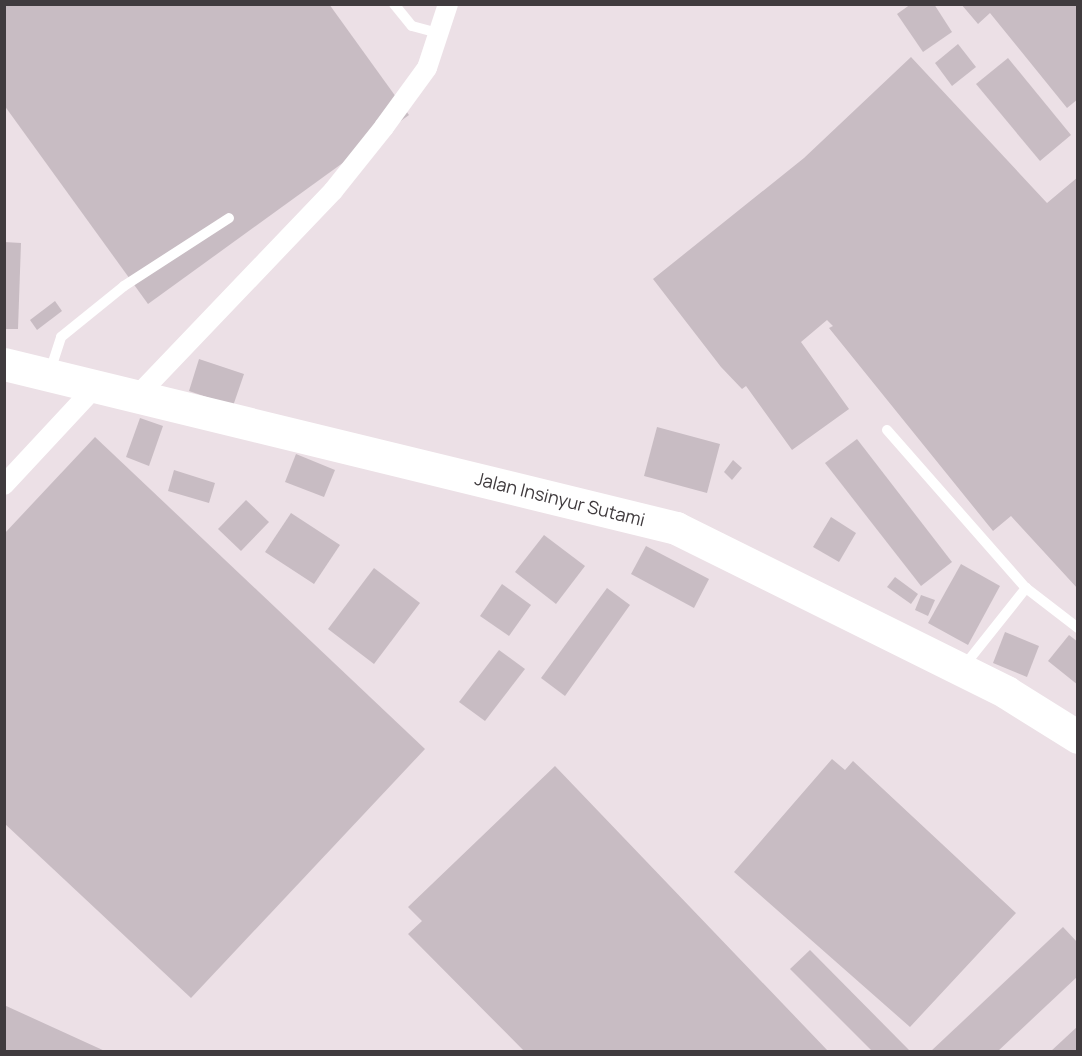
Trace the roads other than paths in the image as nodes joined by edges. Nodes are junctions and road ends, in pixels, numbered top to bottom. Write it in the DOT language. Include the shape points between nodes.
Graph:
graph roads {
  1 [pos="394,4"];
  2 [pos="448,4"];
  3 [pos="438,33"];
  4 [pos="229,218"];
  5 [pos="4,364"];
  6 [pos="56,377"];
  7 [pos="95,387"];
  8 [pos="139,394"];
  9 [pos="887,430"];
  10 [pos="4,485"];
  11 [pos="1026,588"];
  12 [pos="1077,628"];
  13 [pos="962,669"];
  14 [pos="1077,737"];
  1 -- 3 [label="lane" via="412,26"];
  2 -- 3 [label="street"];
  3 -- 8 [label="street" via="427,68 333,191"];
  4 -- 6 [label="lane" via="124,286 61,337 53,362"];
  5 -- 6 [label="highway, Jalan Insinyur Sutami"];
  6 -- 7 [label="highway, Jalan Insinyur Sutami"];
  7 -- 8 [label="highway, Jalan Insinyur Sutami"];
  7 -- 10 [label="street"];
  8 -- 13 [label="highway, Jalan Insinyur Sutami" via="676,528"];
  9 -- 11 [label="lane"];
  11 -- 12 [label="lane"];
  11 -- 13 [label="lane"];
  13 -- 14 [label="highway, Jalan Insinyur Sutami"];
}
